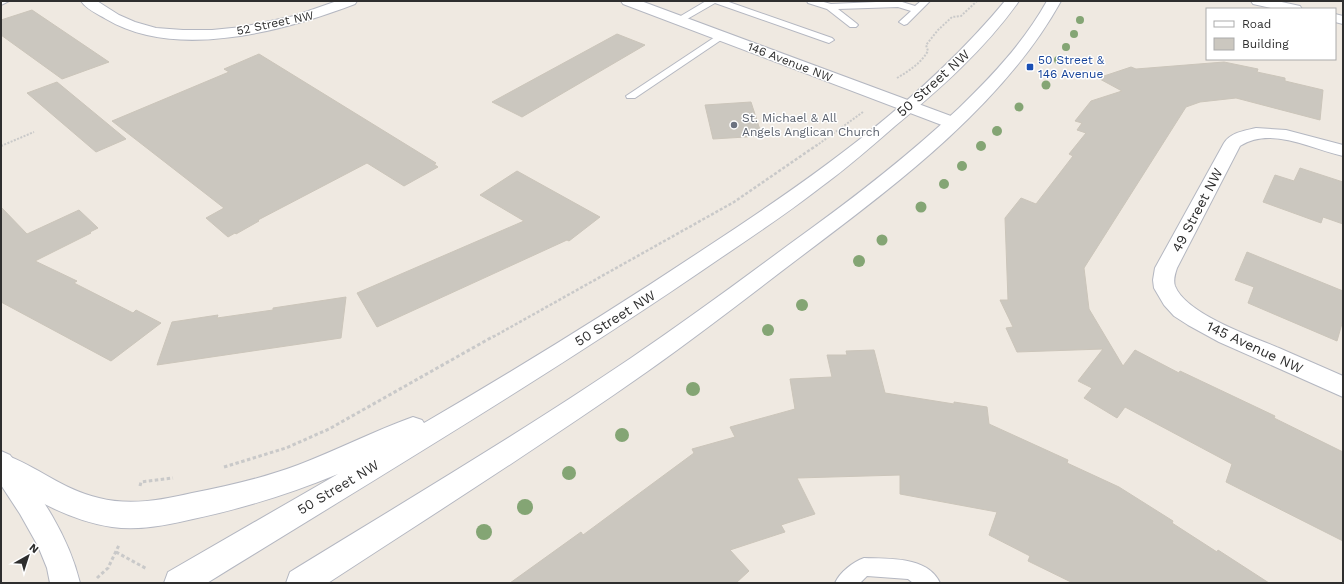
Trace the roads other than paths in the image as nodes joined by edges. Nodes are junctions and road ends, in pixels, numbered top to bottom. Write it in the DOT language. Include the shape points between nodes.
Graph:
graph roads {
  1 [pos="5,1"];
  2 [pos="88,1"];
  3 [pos="350,1"];
  4 [pos="628,1"];
  5 [pos="712,1"];
  6 [pos="718,1"];
  7 [pos="812,1"];
  8 [pos="926,1"];
  9 [pos="1012,1"];
  10 [pos="1054,1"];
  11 [pos="1258,1"];
  12 [pos="1,2"];
  13 [pos="830,7"];
  14 [pos="1290,8"];
  15 [pos="917,10"];
  16 [pos="679,20"];
  17 [pos="904,22"];
  18 [pos="853,26"];
  19 [pos="721,36"];
  20 [pos="829,40"];
  21 [pos="631,96"];
  22 [pos="909,107"];
  23 [pos="953,124"];
  24 [pos="1343,151"];
  25 [pos="1173,300"];
  26 [pos="1343,387"];
  27 [pos="500,390"];
  28 [pos="2,464"];
  29 [pos="65,583"];
  30 [pos="179,583"];
  31 [pos="301,583"];
  32 [pos="845,583"];
  33 [pos="930,583"];
  1 -- 12 [label="lane"];
  2 -- 3 [label="main road, 52 Street NW" via="122,22 159,33 177,34 221,33 261,28"];
  4 -- 16 [label="main road, 146 Avenue NW"];
  5 -- 16 [label="lane"];
  6 -- 20 [label="lane"];
  7 -- 13 [label="lane"];
  8 -- 15 [label="lane"];
  9 -- 22 [label="main road, 50 Street NW" via="958,63"];
  10 -- 23 [label="main road" via="1014,60"];
  11 -- 14 [label="main road"];
  13 -- 15 [label="lane" via="899,4"];
  13 -- 18 [label="lane"];
  15 -- 17 [label="lane"];
  16 -- 19 [label="main road, 146 Avenue NW"];
  19 -- 21 [label="lane"];
  19 -- 22 [label="main road, 146 Avenue NW"];
  22 -- 23 [label="main road, 146 Avenue NW"];
  22 -- 27 [label="main road, 50 Street NW" via="823,176 774,211 647,298"];
  23 -- 31 [label="main road" via="839,218 676,340"];
  24 -- 25 [label="main road, 49 Street NW" via="1280,134 1254,133 1238,138 1232,143 1166,268 1163,281"];
  25 -- 26 [label="main road, 145 Avenue NW" via="1183,310 1211,328"];
  27 -- 28 [label="main road" via="325,468 283,483 161,513 102,512 76,506 53,496"];
  27 -- 30 [label="main road, 50 Street NW"];
  28 -- 29 [label="main road" via="46,533 57,554"];
  32 -- 33 [label="lane" via="864,567 911,570"];
}
